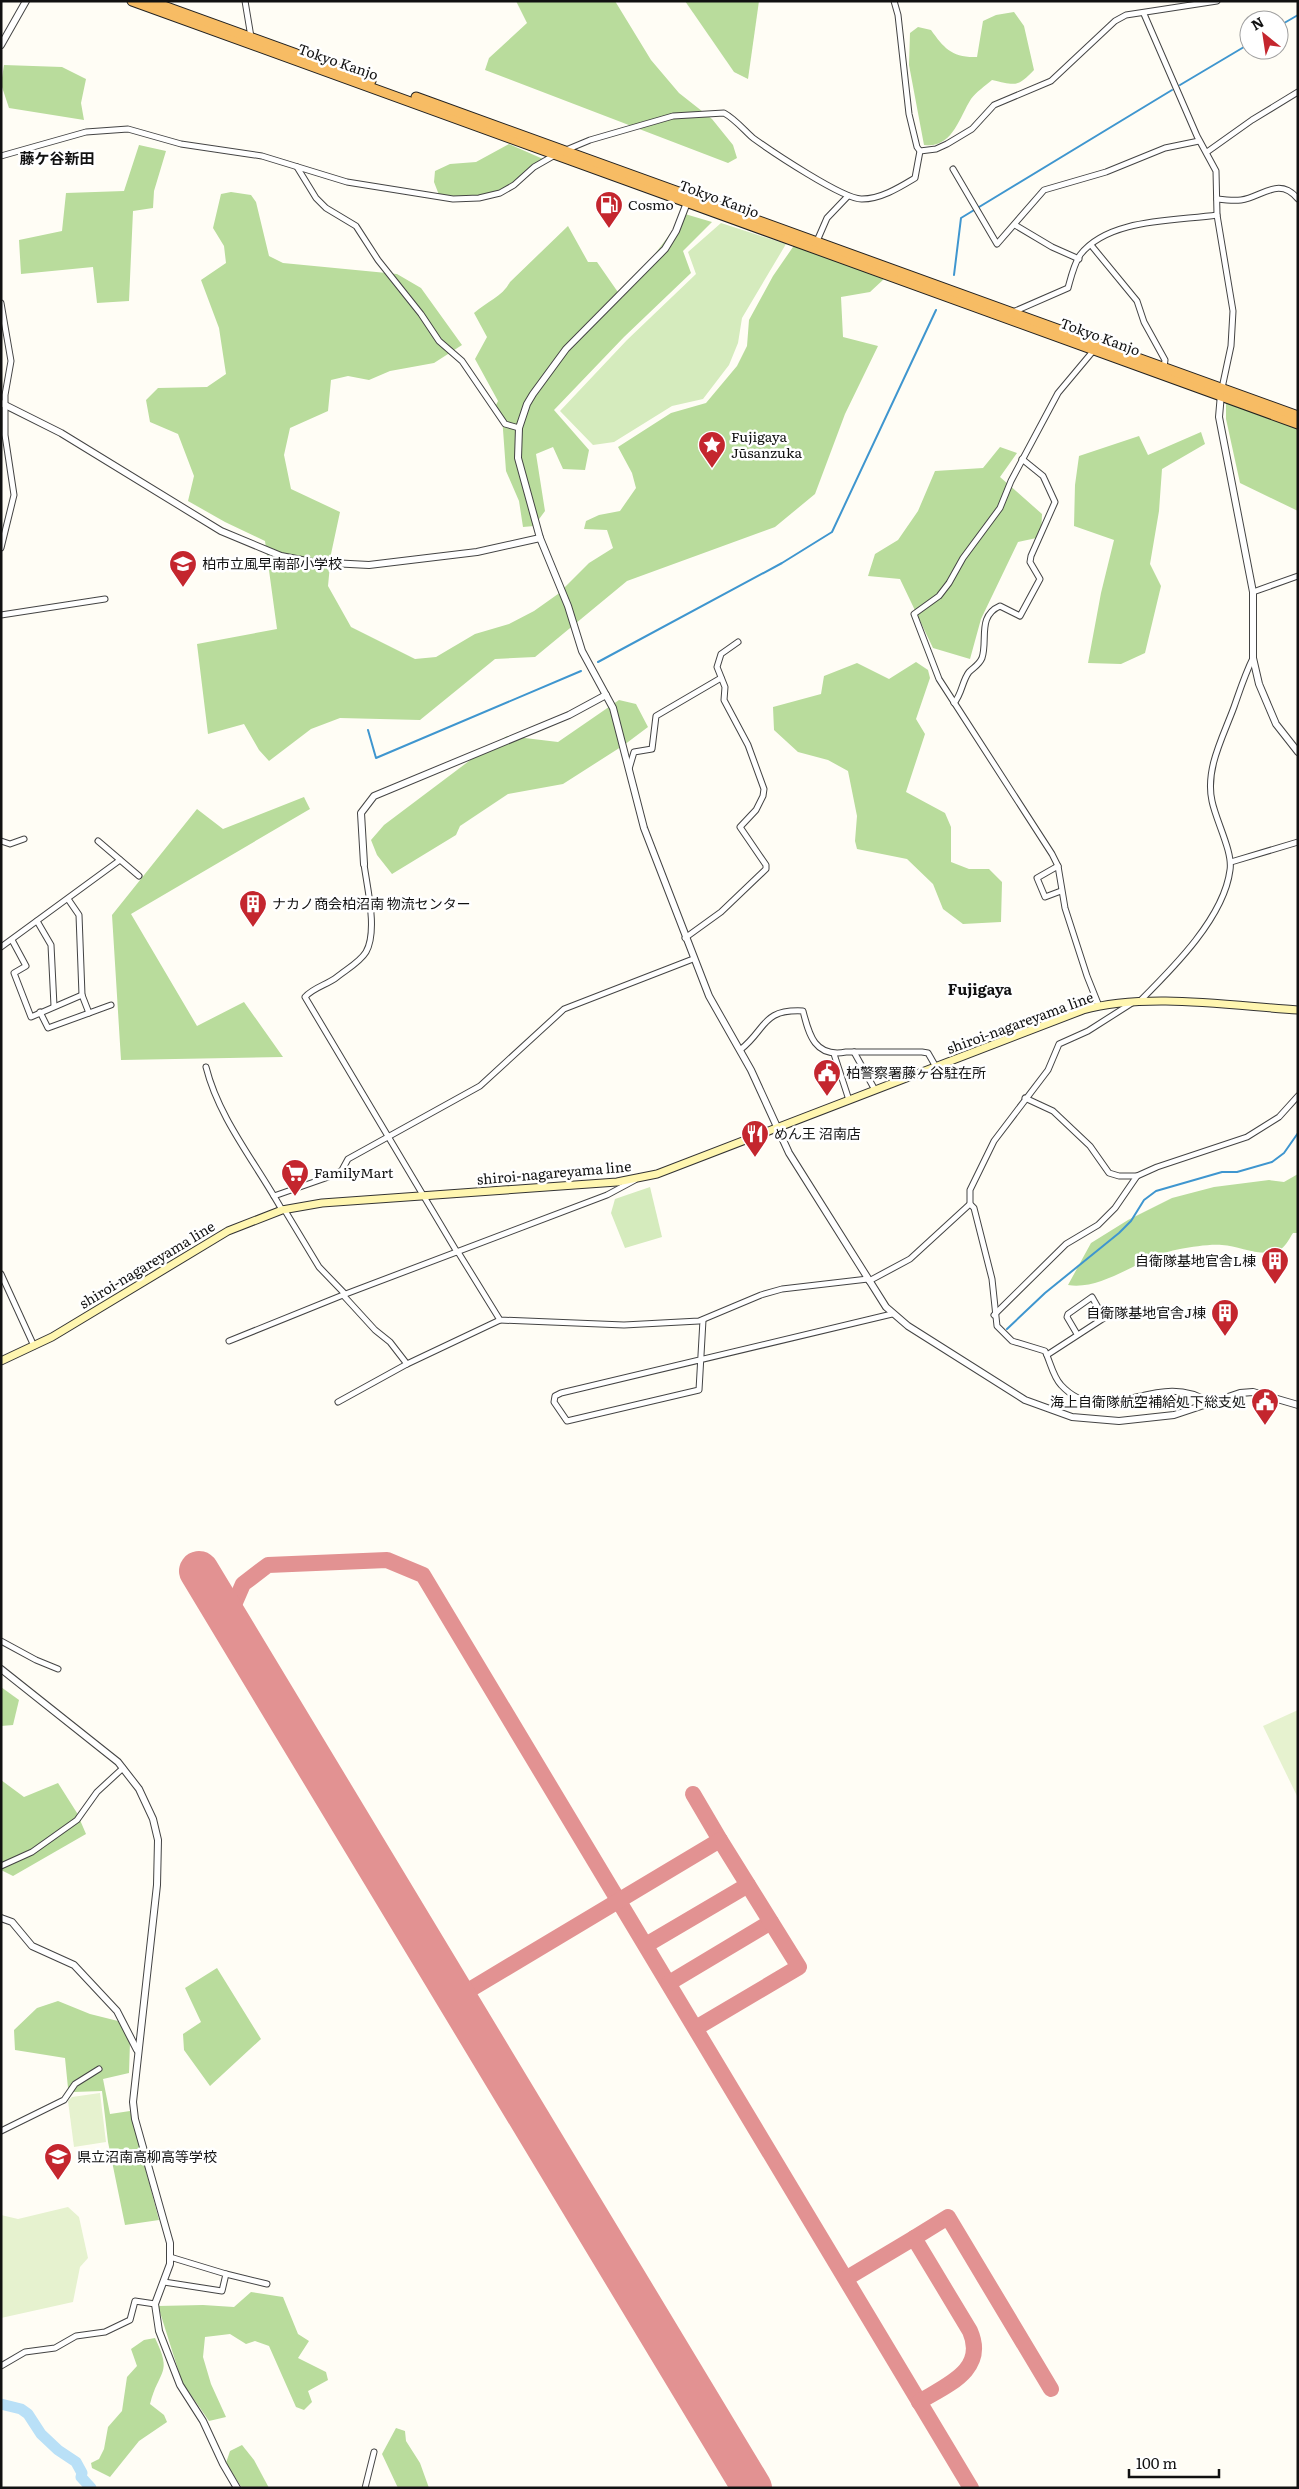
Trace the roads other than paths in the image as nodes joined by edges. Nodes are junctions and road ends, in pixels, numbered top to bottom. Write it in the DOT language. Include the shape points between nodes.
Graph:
graph roads {
  1 [pos="26,1"];
  2 [pos="132,1"];
  3 [pos="150,1"];
  4 [pos="245,1"];
  5 [pos="894,1"];
  6 [pos="1218,1"];
  7 [pos="1144,14"];
  8 [pos="251,37"];
  9 [pos="1,46"];
  10 [pos="1298,92"];
  11 [pos="1199,141"];
  12 [pos="565,151"];
  13 [pos="920,151"];
  14 [pos="1207,152"];
  15 [pos="556,155"];
  16 [pos="1,156"];
  17 [pos="297,167"];
  18 [pos="952,169"];
  19 [pos="848,196"];
  20 [pos="688,198"];
  21 [pos="1217,199"];
  22 [pos="1298,199"];
  23 [pos="1217,215"];
  24 [pos="1015,225"];
  25 [pos="817,241"];
  26 [pos="1091,245"];
  27 [pos="1079,259"];
  28 [pos="1,303"];
  29 [pos="1013,312"];
  30 [pos="1096,346"];
  31 [pos="1164,367"];
  32 [pos="1222,392"];
  33 [pos="3,404"];
  34 [pos="1298,416"];
  35 [pos="1298,424"];
  36 [pos="519,428"];
  37 [pos="1022,459"];
  38 [pos="540,538"];
  39 [pos="1,548"];
  40 [pos="1298,576"];
  41 [pos="1253,592"];
  42 [pos="104,599"];
  43 [pos="1,615"];
  44 [pos="738,642"];
  45 [pos="1253,658"];
  46 [pos="721,678"];
  47 [pos="606,695"];
  48 [pos="954,703"];
  49 [pos="1298,752"];
  50 [pos="628,770"];
  51 [pos="24,839"];
  52 [pos="1,841"];
  53 [pos="98,841"];
  54 [pos="1298,842"];
  55 [pos="120,860"];
  56 [pos="1231,862"];
  57 [pos="364,864"];
  58 [pos="1058,866"];
  59 [pos="139,876"];
  60 [pos="1061,891"];
  61 [pos="68,899"];
  62 [pos="38,921"];
  63 [pos="685,938"];
  64 [pos="12,940"];
  65 [pos="1,947"];
  66 [pos="693,959"];
  67 [pos="82,995"];
  68 [pos="1135,1003"];
  69 [pos="111,1005"];
  70 [pos="54,1006"];
  71 [pos="1099,1006"];
  72 [pos="1298,1010"];
  73 [pos="40,1012"];
  74 [pos="89,1013"];
  75 [pos="740,1050"];
  76 [pos="854,1052"];
  77 [pos="834,1054"];
  78 [pos="206,1067"];
  79 [pos="936,1067"];
  80 [pos="875,1090"];
  81 [pos="1298,1096"];
  82 [pos="1026,1098"];
  83 [pos="849,1100"];
  84 [pos="779,1127"];
  85 [pos="387,1136"];
  86 [pos="1137,1176"];
  87 [pos="635,1179"];
  88 [pos="274,1196"];
  89 [pos="422,1196"];
  90 [pos="970,1204"];
  91 [pos="283,1209"];
  92 [pos="457,1252"];
  93 [pos="1,1274"];
  94 [pos="868,1280"];
  95 [pos="344,1294"];
  96 [pos="892,1314"];
  97 [pos="994,1315"];
  98 [pos="500,1320"];
  99 [pos="703,1320"];
  100 [pos="1077,1334"];
  101 [pos="229,1341"];
  102 [pos="34,1346"];
  103 [pos="1047,1355"];
  104 [pos="701,1359"];
  105 [pos="1,1361"];
  106 [pos="407,1364"];
  107 [pos="338,1402"];
  108 [pos="1209,1402"];
  109 [pos="1298,1405"];
  110 [pos="1,1641"];
  111 [pos="1,1669"];
  112 [pos="58,1669"];
  113 [pos="123,1768"];
  114 [pos="1,1866"];
  115 [pos="1,1918"];
  116 [pos="138,2051"];
  117 [pos="98,2069"];
  118 [pos="1,2131"];
  119 [pos="170,2257"];
  120 [pos="226,2274"];
  121 [pos="164,2282"];
  122 [pos="268,2284"];
  123 [pos="155,2304"];
  124 [pos="1,2366"];
  125 [pos="374,2452"];
  126 [pos="237,2488"];
  127 [pos="365,2488"];
  1 -- 9 [label="street"];
  2 -- 15 [label="highway, Tokyo Kanjo"];
  3 -- 8 [label="highway, Tokyo Kanjo"];
  4 -- 8 [label="street"];
  5 -- 13 [label="street" via="909,114"];
  6 -- 7 [label="street"];
  7 -- 11 [label="street"];
  7 -- 13 [label="street" via="1137,12 1115,21 1051,81 994,105 972,129 947,144"];
  8 -- 12 [label="highway, Tokyo Kanjo"];
  10 -- 14 [label="street"];
  11 -- 14 [label="street"];
  11 -- 24 [label="street" via="1165,148 1106,172 1051,186"];
  12 -- 15 [label="highway"];
  12 -- 19 [label="street" via="590,140 673,116 724,113 775,154"];
  12 -- 20 [label="highway, Tokyo Kanjo"];
  13 -- 19 [label="street" via="915,178 872,198"];
  14 -- 21 [label="street" via="1216,171"];
  15 -- 17 [label="street" via="500,193 467,199 347,182"];
  15 -- 20 [label="highway, Tokyo Kanjo"];
  16 -- 17 [label="street" via="86,132 128,129 182,144 262,156"];
  17 -- 36 [label="street" via="326,208 356,226 438,341 462,361 505,424"];
  18 -- 24 [label="street" via="997,244"];
  19 -- 25 [label="street" via="827,218"];
  20 -- 25 [label="highway, Tokyo Kanjo"];
  20 -- 30 [label="highway, Tokyo Kanjo"];
  20 -- 36 [label="street" via="671,242 566,350 527,404"];
  21 -- 22 [label="street" via="1241,200 1275,187 1293,193"];
  21 -- 23 [label="street"];
  23 -- 26 [label="street" via="1136,225"];
  23 -- 32 [label="street" via="1233,311 1231,346"];
  24 -- 27 [label="street"];
  25 -- 29 [label="highway, Tokyo Kanjo"];
  26 -- 27 [label="street"];
  26 -- 31 [label="street" via="1136,301 1165,360"];
  27 -- 29 [label="street" via="1068,288"];
  28 -- 33 [label="street" via="11,361"];
  29 -- 30 [label="highway, Tokyo Kanjo"];
  30 -- 31 [label="highway, Tokyo Kanjo"];
  30 -- 32 [label="highway, Tokyo Kanjo"];
  30 -- 37 [label="street" via="1058,393"];
  31 -- 32 [label="highway, Tokyo Kanjo"];
  32 -- 34 [label="highway, Tokyo Kanjo"];
  32 -- 35 [label="highway, Tokyo Kanjo"];
  32 -- 41 [label="street" via="1219,417"];
  33 -- 38 [label="street" via="61,433 221,531 281,556 312,562 369,565 477,552"];
  33 -- 39 [label="street" via="14,495"];
  36 -- 38 [label="street" via="518,458"];
  37 -- 48 [label="street" via="1000,508 949,583 939,596 914,614 934,667"];
  37 -- 48 [label="street" via="1042,476 1055,502 1031,556 1030,562 1040,579 1020,616 1000,606 985,621 981,660 968,673"];
  38 -- 47 [label="street" via="568,606 582,651"];
  40 -- 41 [label="street"];
  41 -- 45 [label="street"];
  42 -- 43 [label="street"];
  44 -- 46 [label="street" via="718,660"];
  45 -- 49 [label="street" via="1263,697 1276,724"];
  45 -- 56 [label="street" via="1215,758 1210,780 1216,820"];
  46 -- 50 [label="street" via="656,716 652,749 634,752"];
  46 -- 63 [label="street" via="726,704 748,745 764,789 756,810 740,827 766,869 721,912"];
  47 -- 50 [label="street" via="617,721"];
  47 -- 57 [label="street" via="570,715 374,796 361,813"];
  48 -- 58 [label="street"];
  50 -- 63 [label="street" via="644,828"];
  51 -- 52 [label="street" via="10,844"];
  53 -- 55 [label="street"];
  54 -- 56 [label="street"];
  55 -- 59 [label="street"];
  55 -- 61 [label="street"];
  56 -- 68 [label="street" via="1220,903 1181,960"];
  57 -- 85 [label="street" via="372,930 370,943 359,960 305,997"];
  58 -- 60 [label="street"];
  58 -- 60 [label="street" via="1037,878 1045,897"];
  60 -- 71 [label="street" via="1086,976"];
  61 -- 62 [label="street"];
  61 -- 67 [label="street" via="79,915"];
  62 -- 64 [label="street"];
  62 -- 70 [label="street" via="51,945"];
  63 -- 66 [label="street"];
  64 -- 65 [label="street"];
  64 -- 73 [label="street" via="26,966 14,973 31,1017"];
  66 -- 75 [label="street" via="709,996"];
  66 -- 85 [label="street" via="564,1010 480,1086"];
  67 -- 70 [label="street"];
  67 -- 74 [label="street"];
  68 -- 71 [label="main road, shiroi-nagareyama line"];
  68 -- 72 [label="main road, shiroi-nagareyama line"];
  68 -- 82 [label="street" via="1059,1044 1048,1070"];
  69 -- 74 [label="street"];
  70 -- 73 [label="street"];
  71 -- 79 [label="main road, shiroi-nagareyama line"];
  73 -- 74 [label="street" via="48,1028"];
  75 -- 77 [label="street" via="771,1016 788,1010 803,1011 812,1041"];
  75 -- 84 [label="street"];
  76 -- 77 [label="street"];
  76 -- 79 [label="street" via="922,1052 928,1054"];
  76 -- 80 [label="street"];
  77 -- 83 [label="street"];
  78 -- 88 [label="street" via="220,1106"];
  79 -- 80 [label="main road, shiroi-nagareyama line"];
  80 -- 83 [label="main road, shiroi-nagareyama line"];
  81 -- 86 [label="street" via="1279,1117 1247,1137"];
  82 -- 86 [label="street" via="1053,1111 1090,1146 1108,1173"];
  82 -- 90 [label="street" via="994,1141 970,1190"];
  83 -- 84 [label="main road, shiroi-nagareyama line"];
  84 -- 87 [label="main road, shiroi-nagareyama line" via="675,1168"];
  84 -- 94 [label="street" via="789,1153"];
  85 -- 88 [label="street" via="348,1159 337,1174"];
  85 -- 89 [label="street"];
  86 -- 97 [label="street" via="1115,1208 1098,1225 1066,1244"];
  87 -- 89 [label="main road, shiroi-nagareyama line"];
  87 -- 92 [label="street" via="607,1195"];
  88 -- 91 [label="street"];
  89 -- 91 [label="main road, shiroi-nagareyama line"];
  89 -- 92 [label="street"];
  90 -- 94 [label="street" via="910,1259"];
  90 -- 97 [label="street" via="974,1208 992,1279"];
  91 -- 95 [label="street" via="319,1267"];
  91 -- 102 [label="main road, shiroi-nagareyama line" via="228,1231"];
  92 -- 95 [label="street"];
  92 -- 98 [label="street"];
  93 -- 102 [label="street"];
  94 -- 96 [label="street"];
  94 -- 99 [label="street" via="761,1294"];
  95 -- 101 [label="street"];
  95 -- 106 [label="street"];
  96 -- 104 [label="street"];
  96 -- 108 [label="street" via="1020,1397 1059,1413 1120,1421 1174,1415"];
  97 -- 103 [label="street" via="997,1326 1012,1341 1045,1351"];
  98 -- 99 [label="street" via="624,1325"];
  98 -- 106 [label="street"];
  99 -- 104 [label="street"];
  100 -- 100 [label="street" via="1068,1314 1092,1298 1104,1318"];
  100 -- 103 [label="street"];
  102 -- 105 [label="main road, shiroi-nagareyama line"];
  103 -- 108 [label="street" via="1060,1385 1092,1403 1106,1405 1148,1393 1185,1391"];
  104 -- 104 [label="street" via="561,1393 554,1402 567,1422 699,1390"];
  106 -- 107 [label="street"];
  108 -- 109 [label="street" via="1253,1392"];
  110 -- 112 [label="street"];
  111 -- 113 [label="street"];
  113 -- 114 [label="street" via="96,1792 77,1820 32,1852"];
  113 -- 116 [label="street" via="146,1802 158,1840 157,1885"];
  115 -- 116 [label="street" via="12,1922 32,1946 74,1964 117,2011"];
  116 -- 119 [label="street" via="133,2091 135,2120 168,2233"];
  117 -- 118 [label="street" via="75,2084 64,2100"];
  119 -- 120 [label="street"];
  119 -- 121 [label="street"];
  120 -- 121 [label="street" via="222,2291"];
  120 -- 122 [label="street"];
  121 -- 123 [label="street"];
  123 -- 124 [label="street" via="135,2302 130,2320 114,2330 76,2336 55,2348 25,2352"];
  123 -- 126 [label="street" via="160,2331 180,2385 203,2421"];
  125 -- 127 [label="street"];
}
